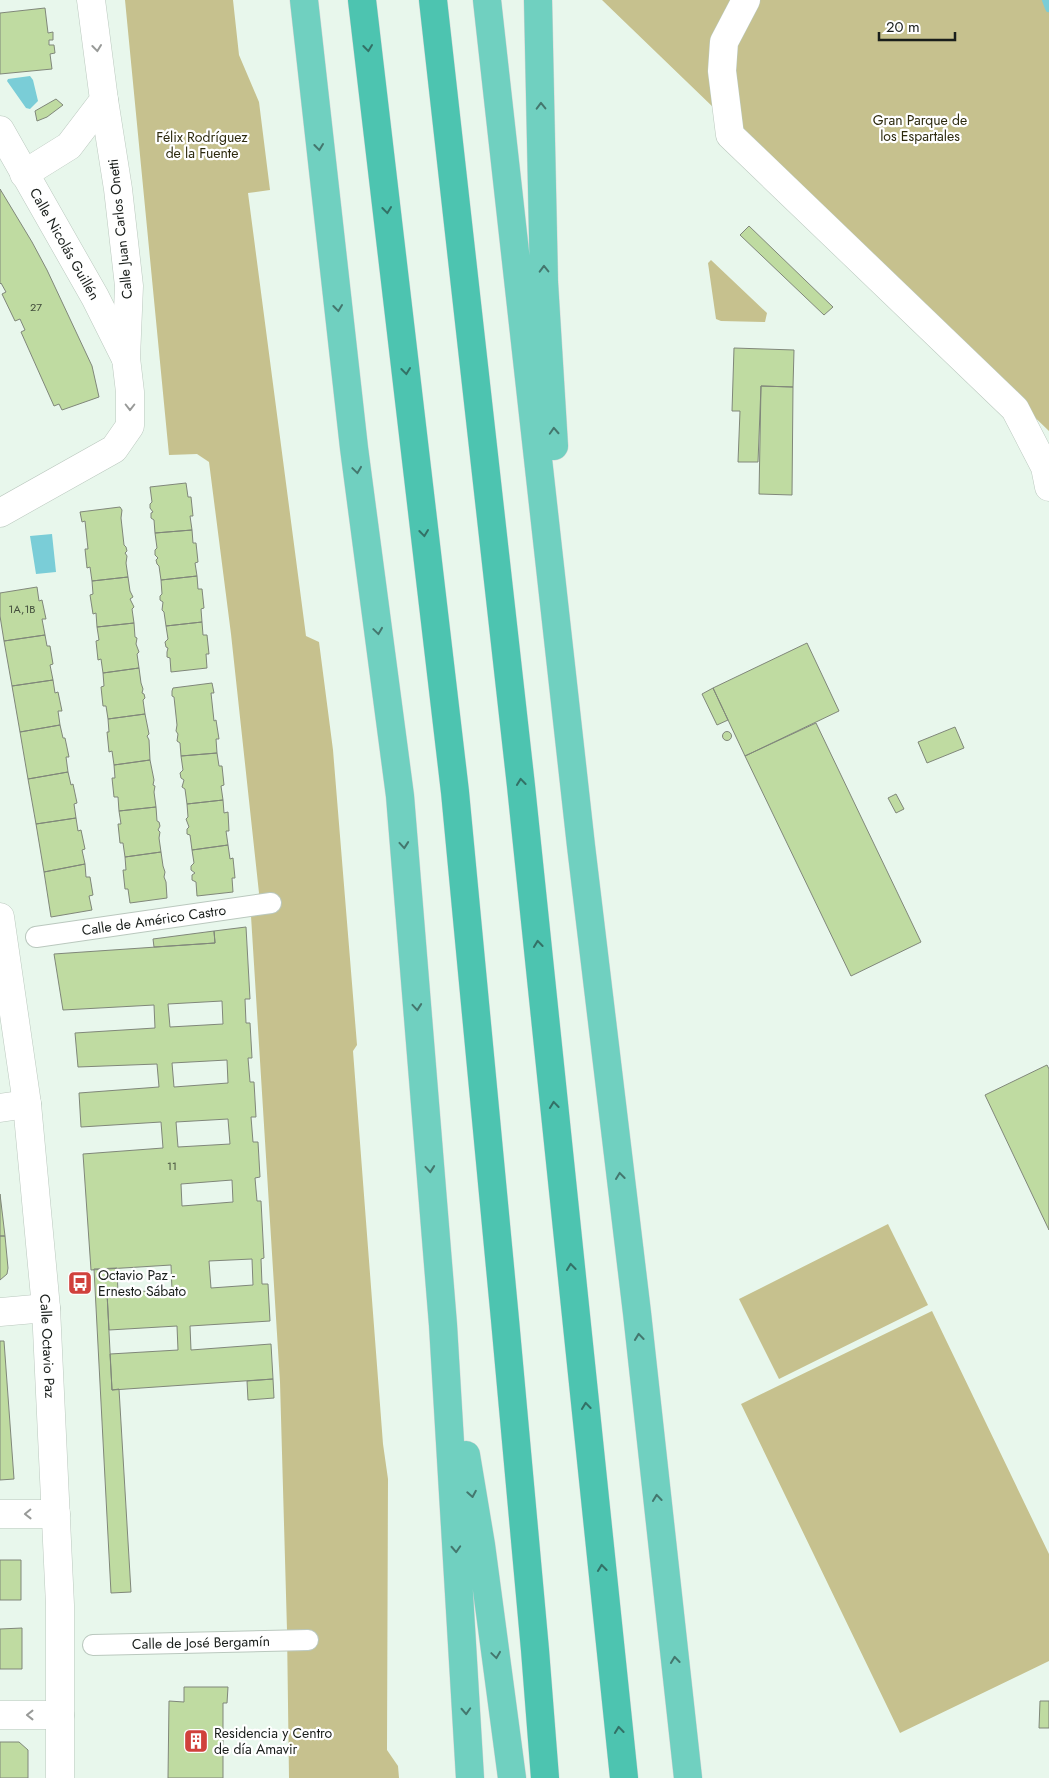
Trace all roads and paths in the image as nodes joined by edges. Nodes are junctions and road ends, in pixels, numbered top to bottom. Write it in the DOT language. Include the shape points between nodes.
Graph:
graph roads {
  1 [pos="91,0"];
  2 [pos="288,0"];
  3 [pos="304,0"];
  4 [pos="362,0"];
  5 [pos="433,0"];
  6 [pos="487,0"];
  7 [pos="538,0"];
  8 [pos="746,0"];
  9 [pos="314,98"];
  10 [pos="104,100"];
  11 [pos="0,130"];
  12 [pos="24,174"];
  13 [pos="126,358"];
  14 [pos="1049,487"];
  15 [pos="0,513"];
  16 [pos="574,777"];
  17 [pos="271,903"];
  18 [pos="0,917"];
  19 [pos="36,937"];
  20 [pos="27,1104"];
  21 [pos="0,1108"];
  22 [pos="46,1308"];
  23 [pos="0,1312"];
  24 [pos="443,1325"];
  25 [pos="0,1514"];
  26 [pos="56,1514"];
  27 [pos="308,1640"];
  28 [pos="92,1644"];
  29 [pos="678,1688"];
  30 [pos="0,1715"];
  31 [pos="60,1715"];
  32 [pos="60,1778"];
  33 [pos="470,1778"];
  34 [pos="512,1778"];
  35 [pos="545,1778"];
  36 [pos="624,1778"];
  37 [pos="682,1778"];
  38 [pos="688,1778"];
  1 -- 10 [label="street, Calle Juan Carlos Onetti, one-way"];
  2 -- 9 [label="highway"];
  3 -- 9 [label="highway"];
  4 -- 35 [label="highway, one-way" via="455,792 506,1320"];
  36 -- 5 [label="highway, one-way" via="521,786"];
  6 -- 16 [label="highway"];
  16 -- 7 [label="highway, one-way" via="544,282"];
  8 -- 14 [label="street" via="724,42 722,72 730,135 1016,408 1045,467"];
  9 -- 24 [label="highway, one-way" via="354,448 400,796"];
  10 -- 12 [label="street" via="69,146"];
  10 -- 13 [label="street, Calle Juan Carlos Onetti" via="129,286"];
  11 -- 12 [label="street, Calle Nicolás Guillén"];
  12 -- 13 [label="street, Calle Nicolás Guillén"];
  13 -- 15 [label="street, one-way" via="130,426 114,449"];
  29 -- 16 [label="highway, one-way"];
  17 -- 19 [label="street, Calle de Américo Castro"];
  18 -- 20 [label="street, Calle Octavio Paz"];
  20 -- 21 [label="street"];
  20 -- 22 [label="street, Calle Octavio Paz"];
  22 -- 23 [label="street"];
  22 -- 26 [label="street, Calle Octavio Paz"];
  24 -- 33 [label="highway, one-way"];
  24 -- 34 [label="highway, one-way" via="481,1545"];
  26 -- 25 [label="street, one-way"];
  26 -- 31 [label="street, Calle Octavio Paz"];
  27 -- 28 [label="street, Calle de José Bergamín"];
  29 -- 37 [label="highway"];
  29 -- 38 [label="highway"];
  31 -- 30 [label="street, one-way"];
  31 -- 32 [label="street, Calle Octavio Paz"];
}
